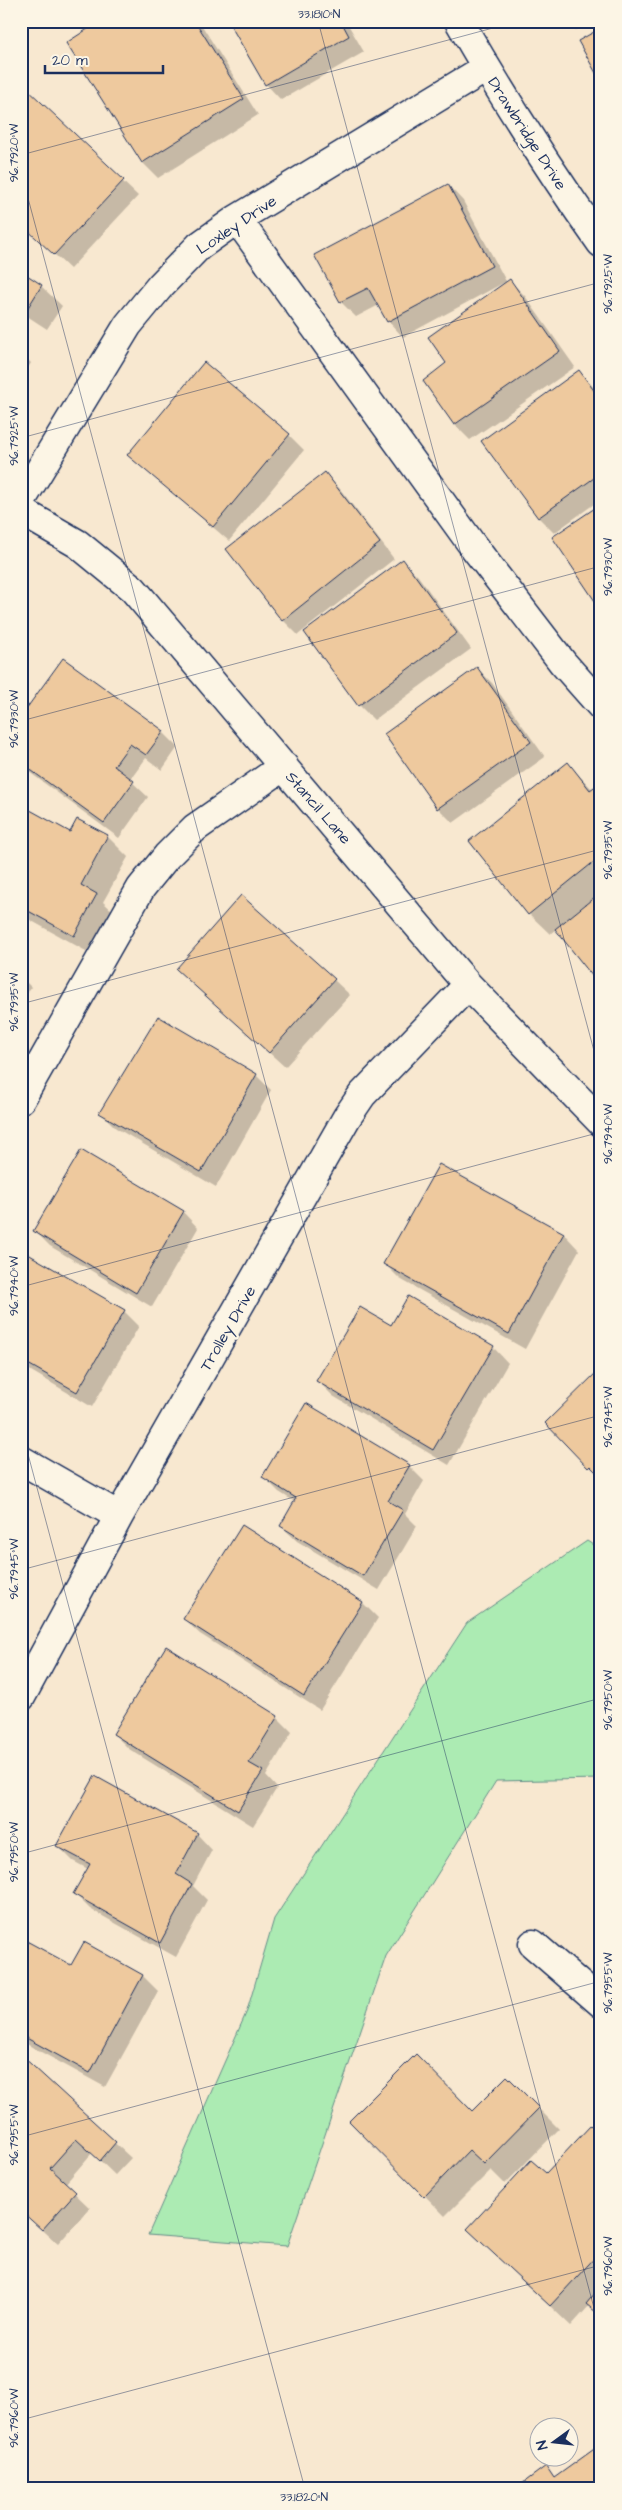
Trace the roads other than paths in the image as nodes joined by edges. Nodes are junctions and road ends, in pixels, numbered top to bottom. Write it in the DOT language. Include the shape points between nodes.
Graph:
graph roads {
  1 [pos="459,21"];
  2 [pos="486,68"];
  3 [pos="238,220"];
  4 [pos="601,242"];
  5 [pos="21,501"];
  6 [pos="21,511"];
  7 [pos="601,706"];
  8 [pos="284,766"];
  9 [pos="468,984"];
  10 [pos="21,1099"];
  11 [pos="601,1122"];
  12 [pos="21,1460"];
  13 [pos="119,1516"];
  14 [pos="21,1697"];
  15 [pos="533,1944"];
  16 [pos="601,2002"];
  1 -- 2 [label="street, Drawbridge Drive"];
  2 -- 3 [label="street, Loxley Drive"];
  2 -- 4 [label="street, Drawbridge Drive"];
  3 -- 5 [label="street, Loxley Drive" via="199,246 128,325"];
  3 -- 7 [label="street" via="472,546 563,663"];
  6 -- 8 [label="street, Stancil Lane" via="78,544 133,589"];
  8 -- 9 [label="street, Stancil Lane"];
  8 -- 10 [label="street" via="195,828 140,888"];
  9 -- 11 [label="street, Stancil Lane"];
  9 -- 13 [label="street, Trolley Drive" via="362,1095"];
  12 -- 13 [label="street"];
  13 -- 14 [label="street, Trolley Drive"];
  15 -- 16 [label="street"];
}
